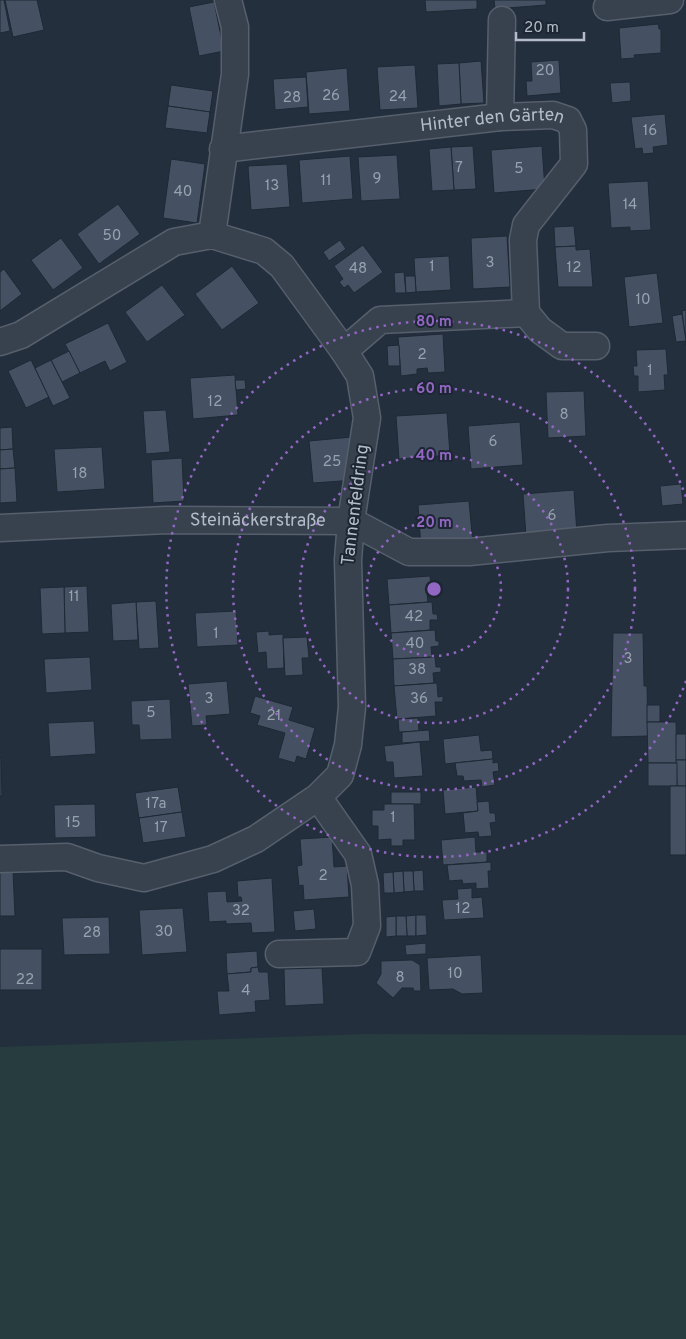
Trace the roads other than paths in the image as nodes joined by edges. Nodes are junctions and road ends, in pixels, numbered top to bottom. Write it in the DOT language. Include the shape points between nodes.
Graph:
graph roads {
  1 [pos="228,0"];
  2 [pos="670,0"];
  3 [pos="607,7"];
  4 [pos="502,20"];
  5 [pos="500,117"];
  6 [pos="223,149"];
  7 [pos="212,234"];
  8 [pos="526,313"];
  9 [pos="0,342"];
  10 [pos="596,346"];
  11 [pos="344,351"];
  12 [pos="351,521"];
  13 [pos="0,528"];
  14 [pos="686,535"];
  15 [pos="318,797"];
  16 [pos="0,859"];
  17 [pos="279,954"];
  1 -- 6 [label="street" via="235,27 235,74"];
  2 -- 3 [label="street"];
  4 -- 5 [label="street"];
  5 -- 6 [label="street, Hinter den Gärten"];
  5 -- 8 [label="street, Hinter den Gärten" via="553,114 568,120 573,130 574,164 526,226 523,240"];
  6 -- 7 [label="street"];
  7 -- 9 [label="street, Tannenfeldring" via="174,242 21,335"];
  7 -- 11 [label="street, Tannenfeldring" via="264,251 282,266"];
  8 -- 10 [label="street" via="540,330 562,346"];
  8 -- 11 [label="street" via="380,320"];
  11 -- 12 [label="street, Tannenfeldring" via="360,376 367,418"];
  12 -- 13 [label="street, Steinäckerstraße" via="166,520"];
  12 -- 14 [label="street, Steinäckerstraße" via="409,552 469,552 608,538"];
  12 -- 15 [label="street, Tannenfeldring" via="348,560 352,707 348,745 340,775"];
  15 -- 16 [label="street, Tannenfeldring" via="256,839 213,860 144,878 67,857"];
  15 -- 17 [label="street" via="358,854 365,884 367,926 357,952"];
}
